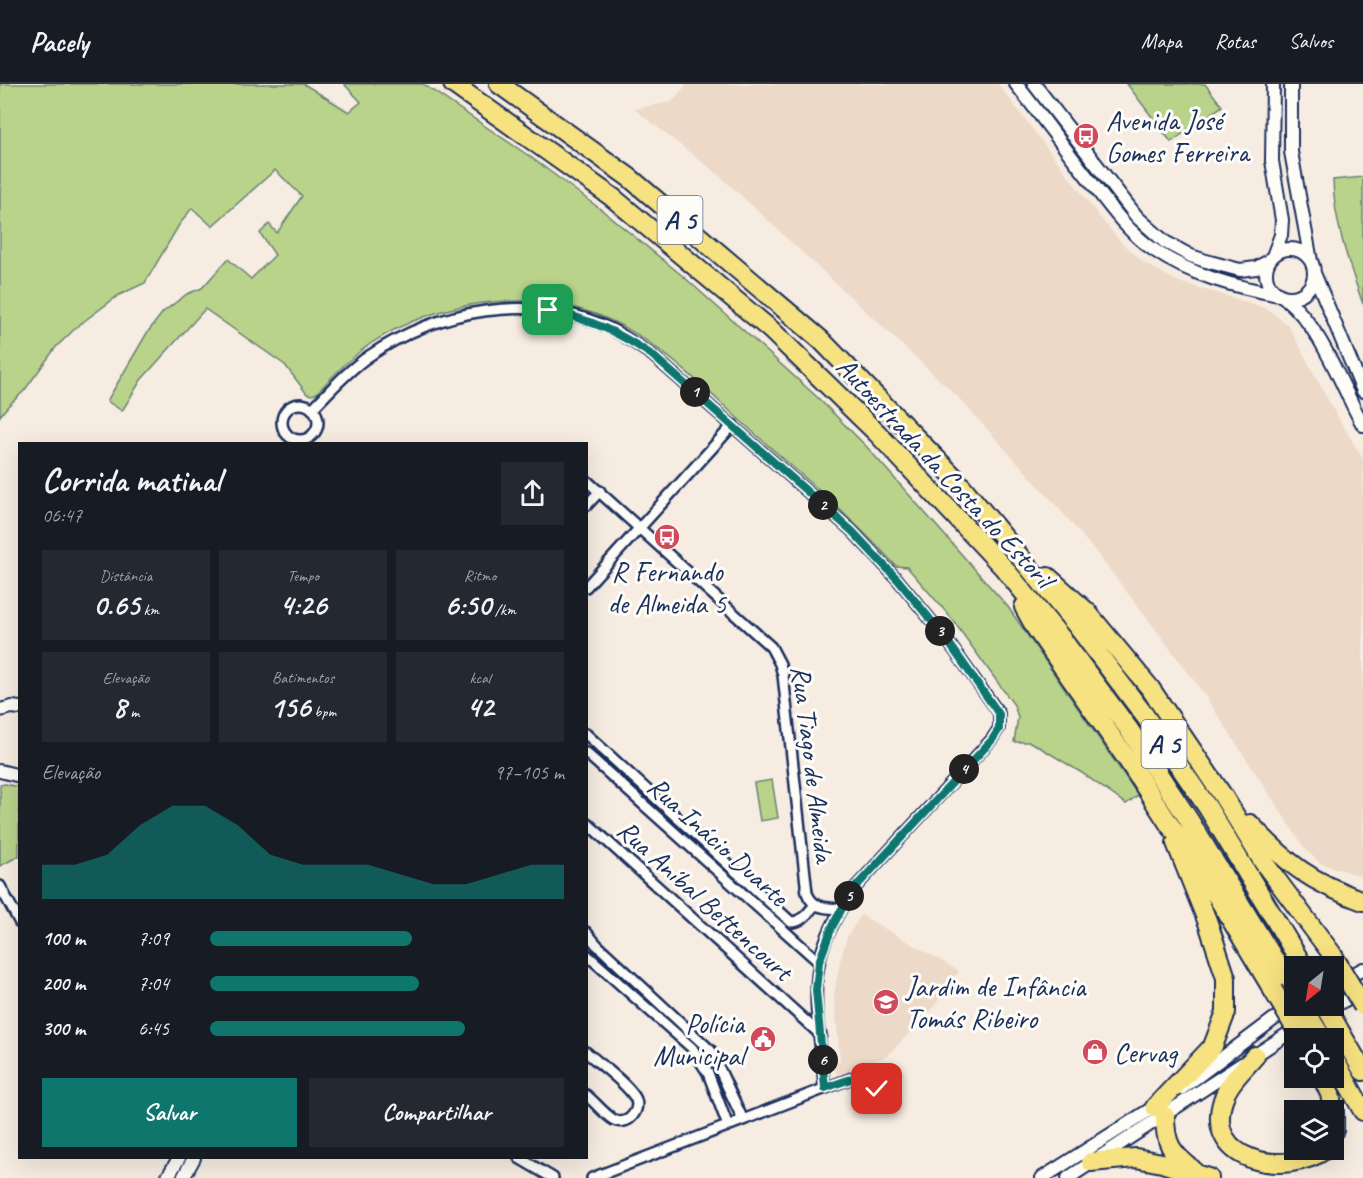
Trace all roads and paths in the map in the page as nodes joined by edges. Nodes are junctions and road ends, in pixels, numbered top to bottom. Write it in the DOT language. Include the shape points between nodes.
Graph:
graph roads {
  1 [pos="453,84"];
  2 [pos="499,84"];
  3 [pos="1017,84"];
  4 [pos="1034,84"];
  5 [pos="1273,84"];
  6 [pos="1291,84"];
  7 [pos="1271,258"];
  8 [pos="1313,267"];
  9 [pos="1281,296"];
  10 [pos="1363,391"];
  11 [pos="312,409"];
  12 [pos="733,425"];
  13 [pos="1363,425"];
  14 [pos="288,436"];
  15 [pos="310,441"];
  16 [pos="283,442"];
  17 [pos="588,482"];
  18 [pos="600,492"];
  19 [pos="588,504"];
  20 [pos="640,528"];
  21 [pos="1005,537"];
  22 [pos="1003,567"];
  23 [pos="588,585"];
  24 [pos="2,708"];
  25 [pos="18,708"];
  26 [pos="588,736"];
  27 [pos="588,755"];
  28 [pos="1223,796"];
  29 [pos="658,800"];
  30 [pos="650,811"];
  31 [pos="588,824"];
  32 [pos="1169,824"];
  33 [pos="0,886"];
  34 [pos="1363,901"];
  35 [pos="815,905"];
  36 [pos="841,909"];
  37 [pos="18,919"];
  38 [pos="588,934"];
  39 [pos="588,956"];
  40 [pos="1297,956"];
  41 [pos="819,962"];
  42 [pos="1363,969"];
  43 [pos="1344,979"];
  44 [pos="1284,985"];
  45 [pos="1284,986"];
  46 [pos="1363,990"];
  47 [pos="1363,1005"];
  48 [pos="1284,1012"];
  49 [pos="1331,1016"];
  50 [pos="821,1035"];
  51 [pos="588,1054"];
  52 [pos="1255,1056"];
  53 [pos="1363,1071"];
  54 [pos="1344,1077"];
  55 [pos="825,1088"];
  56 [pos="877,1089"];
  57 [pos="588,1097"];
  58 [pos="1163,1107"];
  59 [pos="1363,1111"];
  60 [pos="743,1120"];
  61 [pos="728,1126"];
  62 [pos="178,1159"];
  63 [pos="193,1159"];
  64 [pos="521,1159"];
  65 [pos="1316,1160"];
  66 [pos="1091,1162"];
  67 [pos="612,1174"];
  68 [pos="1203,1176"];
  69 [pos="167,1178"];
  70 [pos="183,1178"];
  71 [pos="553,1178"];
  72 [pos="592,1178"];
  73 [pos="1042,1178"];
  74 [pos="1068,1178"];
  1 -- 22 [label="highway, Autoestrada da Costa do Estoril / A 5" via="612,197 771,330 877,433"];
  2 -- 21 [label="highway, Autoestrada da Costa do Estoril / A 5" via="630,178 821,340 954,477"];
  3 -- 9 [label="street" via="1118,216 1151,248 1207,276"];
  4 -- 7 [label="street" via="1154,234 1191,256 1229,268 1248,270"];
  5 -- 7 [label="street" via="1272,161 1282,220 1281,235"];
  6 -- 8 [label="street" via="1291,152"];
  7 -- 8 [label="street" via="1293,249 1300,251"];
  7 -- 9 [label="street" via="1266,280"];
  8 -- 9 [label="street" via="1313,280 1305,292 1291,298"];
  8 -- 10 [label="street"];
  9 -- 13 [label="street" via="1316,335"];
  11 -- 12 [label="street" via="355,367 399,339 449,317 479,311 548,310 581,317 625,337 652,355"];
  11 -- 14 [label="street" via="296,405 286,411 282,426"];
  11 -- 15 [label="street" via="317,424"];
  12 -- 20 [label="street"];
  12 -- 36 [label="street" via="873,554 944,636 999,714 996,734 851,892"];
  14 -- 15 [label="street"];
  14 -- 16 [label="street"];
  17 -- 18 [label="street, Rua Tiago de Almeida"];
  18 -- 19 [label="street"];
  18 -- 20 [label="street, Rua Tiago de Almeida"];
  20 -- 23 [label="street"];
  20 -- 35 [label="street, Rua Tiago de Almeida" via="777,656 783,675 807,893"];
  21 -- 28 [label="highway" via="1087,612 1150,688"];
  21 -- 40 [label="highway, Autoestrada da Costa do Estoril / A 5" via="1144,716 1208,808"];
  22 -- 32 [label="highway" via="1035,627"];
  22 -- 44 [label="highway, Autoestrada da Costa do Estoril / A 5" via="1128,728 1190,820"];
  24 -- 25 [label="street"];
  26 -- 29 [label="street, Rua Inácio Duarte"];
  27 -- 30 [label="street, Rua Inácio Duarte"];
  28 -- 34 [label="highway" via="1276,852 1307,876"];
  28 -- 47 [label="highway, bridge" via="1264,863 1332,954"];
  29 -- 30 [label="street"];
  29 -- 35 [label="street, Rua Inácio Duarte" via="791,922 804,917"];
  30 -- 41 [label="street, Rua Inácio Duarte"];
  31 -- 50 [label="street, Rua Aníbal Bettencourt"];
  32 -- 45 [label="highway"];
  32 -- 58 [label="highway" via="1226,978 1226,1012 1213,1046"];
  33 -- 37 [label="street"];
  35 -- 36 [label="street, Rua Tiago de Almeida"];
  36 -- 41 [label="street"];
  38 -- 60 [label="street" via="711,1051"];
  39 -- 61 [label="street" via="696,1054"];
  41 -- 50 [label="street" via="816,990"];
  42 -- 43 [label="street"];
  46 -- 52 [label="street"];
  48 -- 58 [label="street"];
  49 -- 53 [label="highway, bridge"];
  50 -- 55 [label="street"];
  51 -- 57 [label="street" via="629,1090 637,1107 627,1120 616,1121"];
  52 -- 58 [label="street"];
  52 -- 65 [label="highway" via="1222,1101 1221,1131 1229,1149 1254,1171 1275,1176 1293,1174"];
  54 -- 59 [label="highway"];
  55 -- 56 [label="street" via="859,1076 872,1081"];
  55 -- 60 [label="street"];
  58 -- 66 [label="street"];
  58 -- 68 [label="highway" via="1171,1149"];
  58 -- 73 [label="street"];
  60 -- 61 [label="street"];
  61 -- 67 [label="street"];
  62 -- 69 [label="street"];
  63 -- 70 [label="street"];
  64 -- 71 [label="street"];
  66 -- 68 [label="highway" via="1136,1158"];
  66 -- 74 [label="street"];
  67 -- 72 [label="street"];
}
